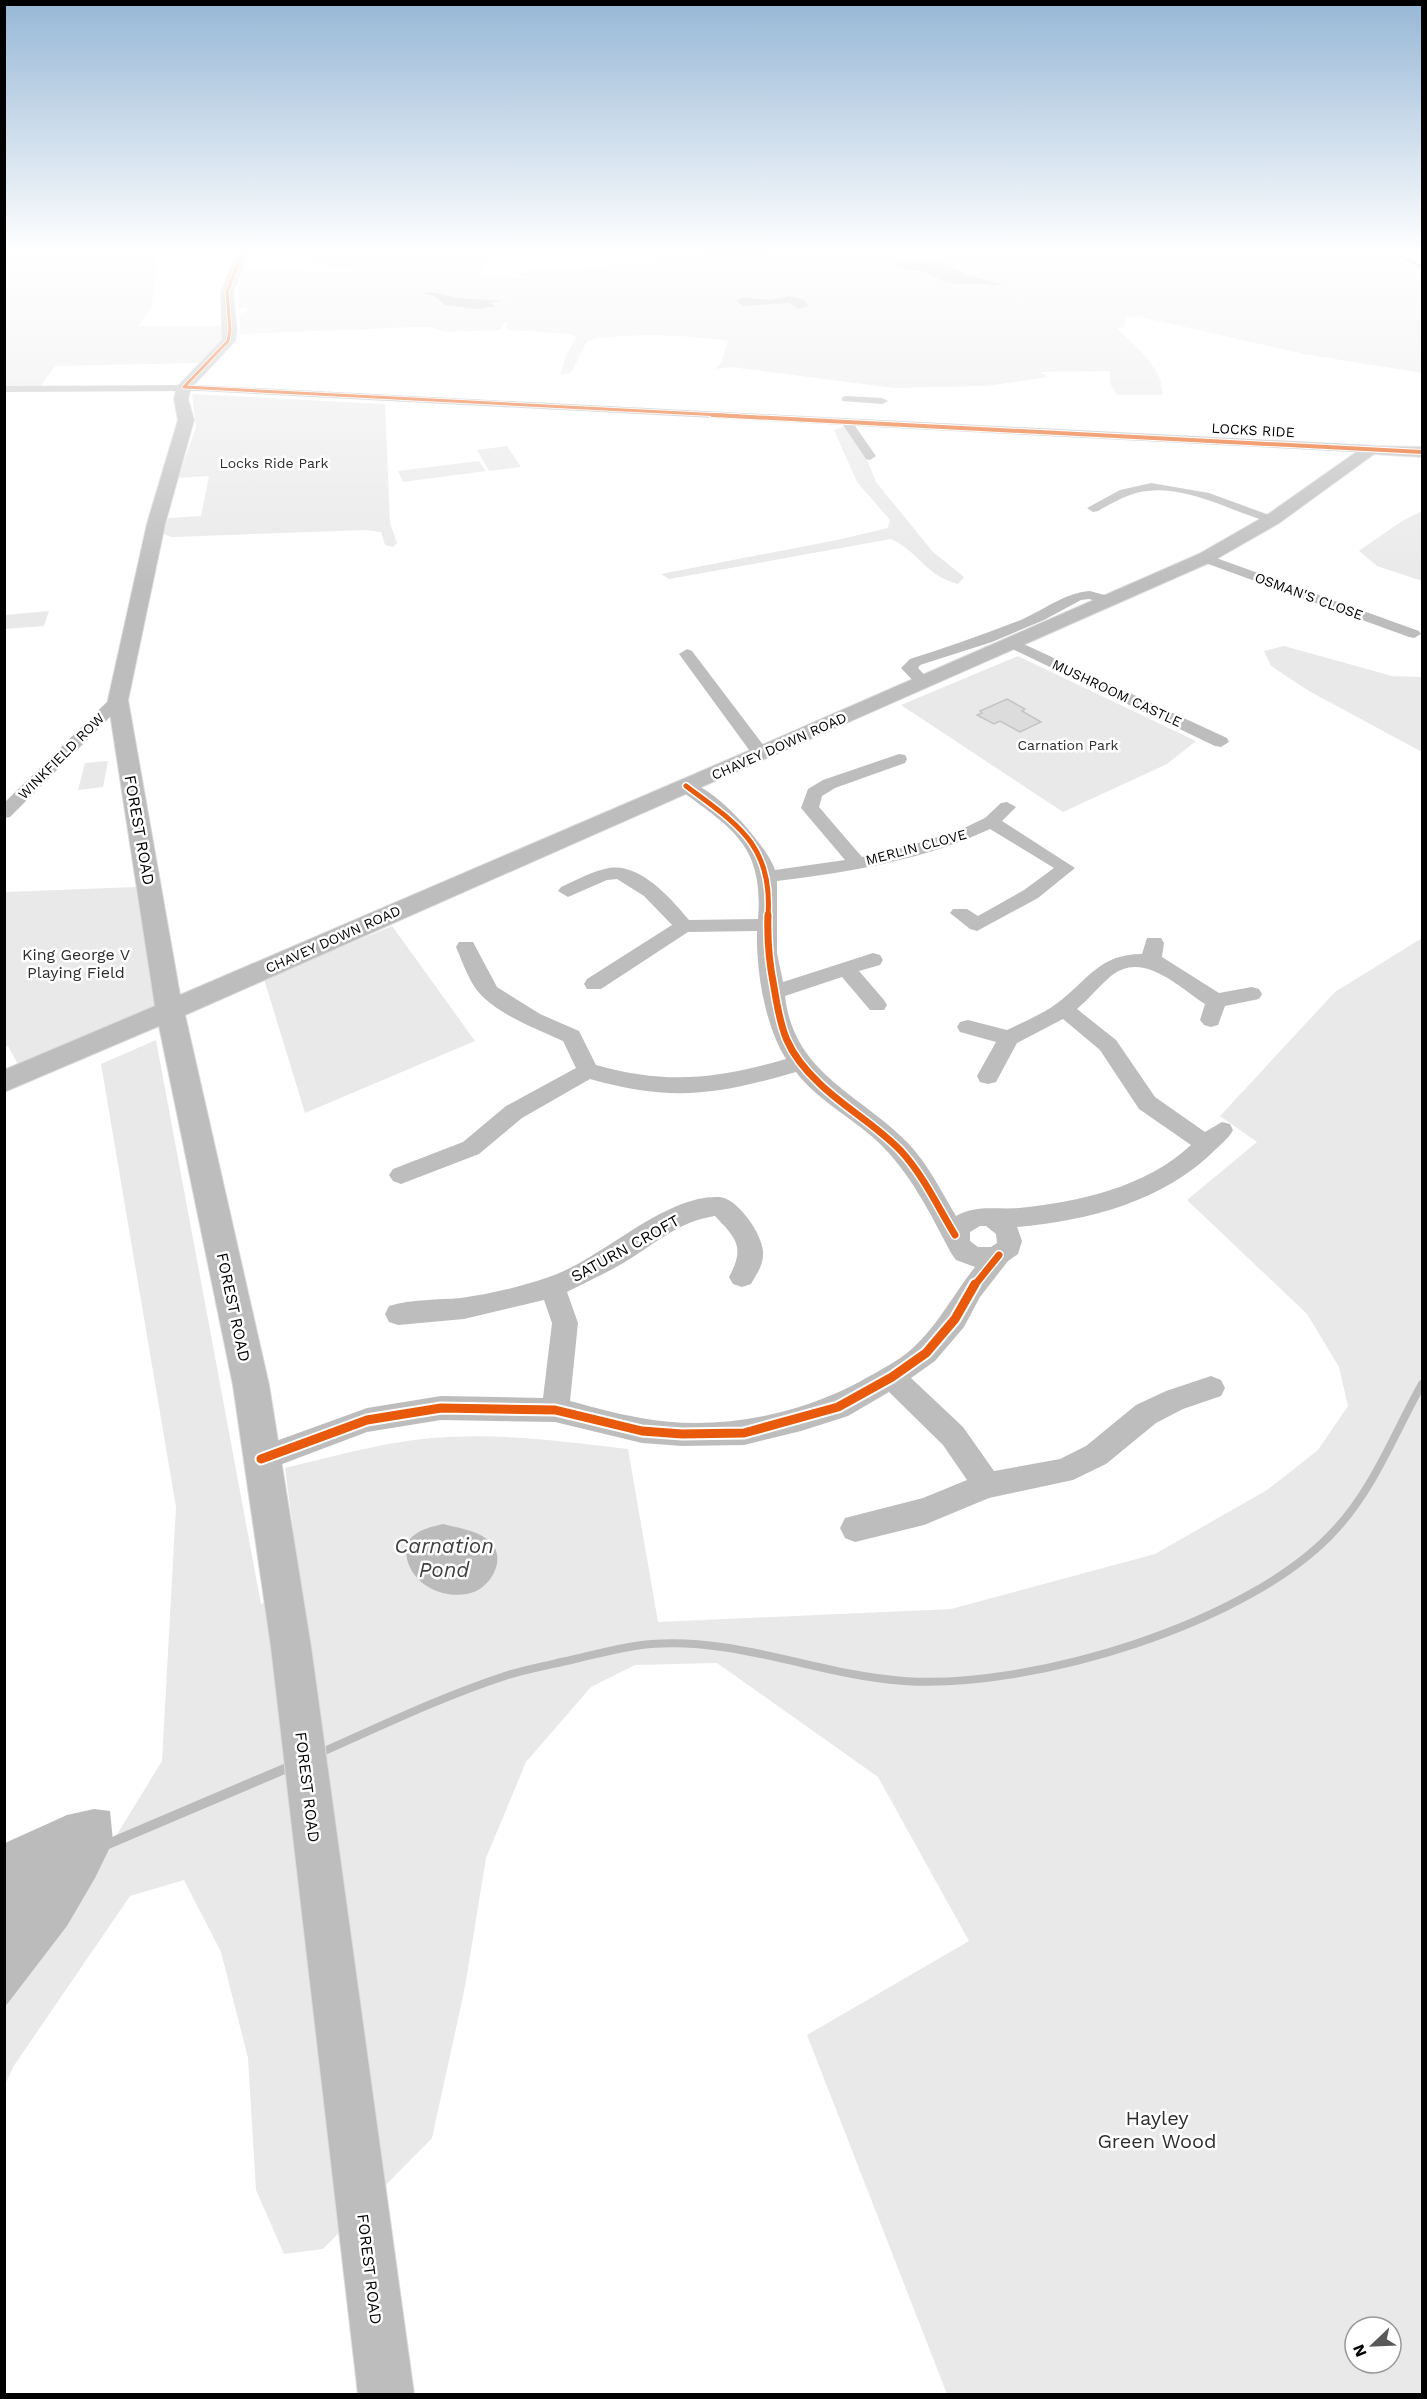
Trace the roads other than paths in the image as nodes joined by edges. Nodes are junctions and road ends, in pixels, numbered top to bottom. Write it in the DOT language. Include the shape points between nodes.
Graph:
graph roads {
  1 [pos="209,361"];
  2 [pos="184,387"];
  3 [pos="4,389"];
  4 [pos="846,399"];
  5 [pos="863,400"];
  6 [pos="882,401"];
  7 [pos="853,422"];
  8 [pos="1371,449"];
  9 [pos="1422,452"];
  10 [pos="870,456"];
  11 [pos="1093,508"];
  12 [pos="1273,519"];
  13 [pos="1204,558"];
  14 [pos="1110,601"];
  15 [pos="1413,634"];
  16 [pos="1013,644"];
  17 [pos="687,654"];
  18 [pos="923,682"];
  19 [pos="118,700"];
  20 [pos="1221,742"];
  21 [pos="761,754"];
  22 [pos="899,759"];
  23 [pos="686,786"];
  24 [pos="1007,807"];
  25 [pos="4,813"];
  26 [pos="992,822"];
  27 [pos="856,862"];
  28 [pos="768,877"];
  29 [pos="568,891"];
  30 [pos="960,914"];
  31 [pos="767,925"];
  32 [pos="684,926"];
  33 [pos="466,947"];
  34 [pos="873,960"];
  35 [pos="846,969"];
  36 [pos="594,984"];
  37 [pos="774,992"];
  38 [pos="1252,994"];
  39 [pos="877,1005"];
  40 [pos="1064,1009"];
  41 [pos="170,1010"];
  42 [pos="968,1027"];
  43 [pos="1009,1038"];
  44 [pos="798,1063"];
  45 [pos="588,1071"];
  46 [pos="988,1076"];
  47 [pos="4,1082"];
  48 [pos="401,1175"];
  49 [pos="931,1192"];
  50 [pos="999,1232"];
  51 [pos="960,1244"];
  52 [pos="742,1277"];
  53 [pos="554,1287"];
  54 [pos="964,1302"];
  55 [pos="398,1314"];
  56 [pos="892,1377"];
  57 [pos="1211,1388"];
  58 [pos="555,1410"];
  59 [pos="261,1459"];
  60 [pos="987,1485"];
  61 [pos="855,1528"];
  62 [pos="386,2394"];
  1 -- 2 [label="main road"];
  2 -- 3 [label="street, LOCKS RIDE"];
  2 -- 7 [label="street, LOCKS RIDE"];
  2 -- 19 [label="main road, FOREST ROAD" via="186,420 156,524"];
  4 -- 5 [label="street"];
  5 -- 6 [label="street"];
  5 -- 7 [label="street"];
  7 -- 8 [label="street, LOCKS RIDE"];
  7 -- 10 [label="street"];
  8 -- 9 [label="main road, LOCKS RIDE"];
  8 -- 12 [label="main road, CHAVEY DOWN ROAD"];
  11 -- 12 [label="street" via="1138,488 1156,487 1175,489"];
  12 -- 13 [label="main road, CHAVEY DOWN ROAD"];
  13 -- 14 [label="main road, CHAVEY DOWN ROAD"];
  13 -- 15 [label="street, OSMAN'S CLOSE"];
  14 -- 16 [label="main road, CHAVEY DOWN ROAD"];
  14 -- 18 [label="street" via="1078,596 987,639 915,662 909,668"];
  16 -- 18 [label="main road, CHAVEY DOWN ROAD"];
  16 -- 20 [label="street, MUSHROOM CASTLE"];
  17 -- 21 [label="street"];
  18 -- 21 [label="main road, CHAVEY DOWN ROAD"];
  19 -- 25 [label="street, WINKFIELD ROW"];
  19 -- 41 [label="main road, FOREST ROAD"];
  21 -- 23 [label="main road, CHAVEY DOWN ROAD"];
  22 -- 27 [label="street" via="814,793 810,808"];
  23 -- 28 [label="street" via="753,844"];
  23 -- 41 [label="main road, CHAVEY DOWN ROAD"];
  24 -- 26 [label="street, MERLIN CLOVE"];
  26 -- 27 [label="street, MERLIN CLOVE" via="968,834 918,849"];
  26 -- 30 [label="street" via="1066,868 1031,894 977,925"];
  27 -- 28 [label="street, MERLIN CLOVE"];
  28 -- 31 [label="street"];
  29 -- 32 [label="street" via="613,872 625,875 663,901"];
  31 -- 32 [label="street"];
  31 -- 37 [label="street"];
  32 -- 36 [label="street"];
  33 -- 45 [label="street" via="490,992 533,1019 571,1036"];
  34 -- 35 [label="street"];
  35 -- 37 [label="street"];
  35 -- 39 [label="street"];
  37 -- 44 [label="street" via="779,1027"];
  38 -- 40 [label="street" via="1213,1011 1153,952 1106,968"];
  40 -- 43 [label="street"];
  40 -- 50 [label="street" via="1108,1045 1147,1103 1214,1137 1179,1168 1129,1194"];
  41 -- 47 [label="main road, CHAVEY DOWN ROAD"];
  41 -- 59 [label="main road, FOREST ROAD" via="251,1384"];
  42 -- 43 [label="street"];
  43 -- 46 [label="street"];
  44 -- 45 [label="street" via="756,1076 675,1087 636,1084"];
  44 -- 49 [label="street" via="833,1098 876,1127 902,1151"];
  45 -- 48 [label="street" via="514,1112 471,1148"];
  49 -- 50 [label="street"];
  49 -- 51 [label="street"];
  50 -- 51 [label="street" via="983,1259"];
  50 -- 51 [label="street" via="965,1221 958,1227"];
  50 -- 54 [label="street"];
  51 -- 54 [label="street" via="966,1283"];
  52 -- 53 [label="street, SATURN CROFT" via="750,1266 750,1242 720,1206 698,1209 666,1222 616,1255"];
  53 -- 55 [label="street, SATURN CROFT" via="464,1308"];
  53 -- 58 [label="street, SATURN CROFT" via="565,1323"];
  54 -- 56 [label="street" via="926,1353"];
  56 -- 58 [label="street" via="838,1407 744,1433 642,1431"];
  56 -- 60 [label="street" via="953,1436"];
  57 -- 60 [label="street" via="1146,1414 1096,1455 1063,1471"];
  58 -- 59 [label="street" via="441,1408 367,1420"];
  59 -- 62 [label="main road, FOREST ROAD" via="301,1730"];
  60 -- 61 [label="street" via="924,1511"];
}
